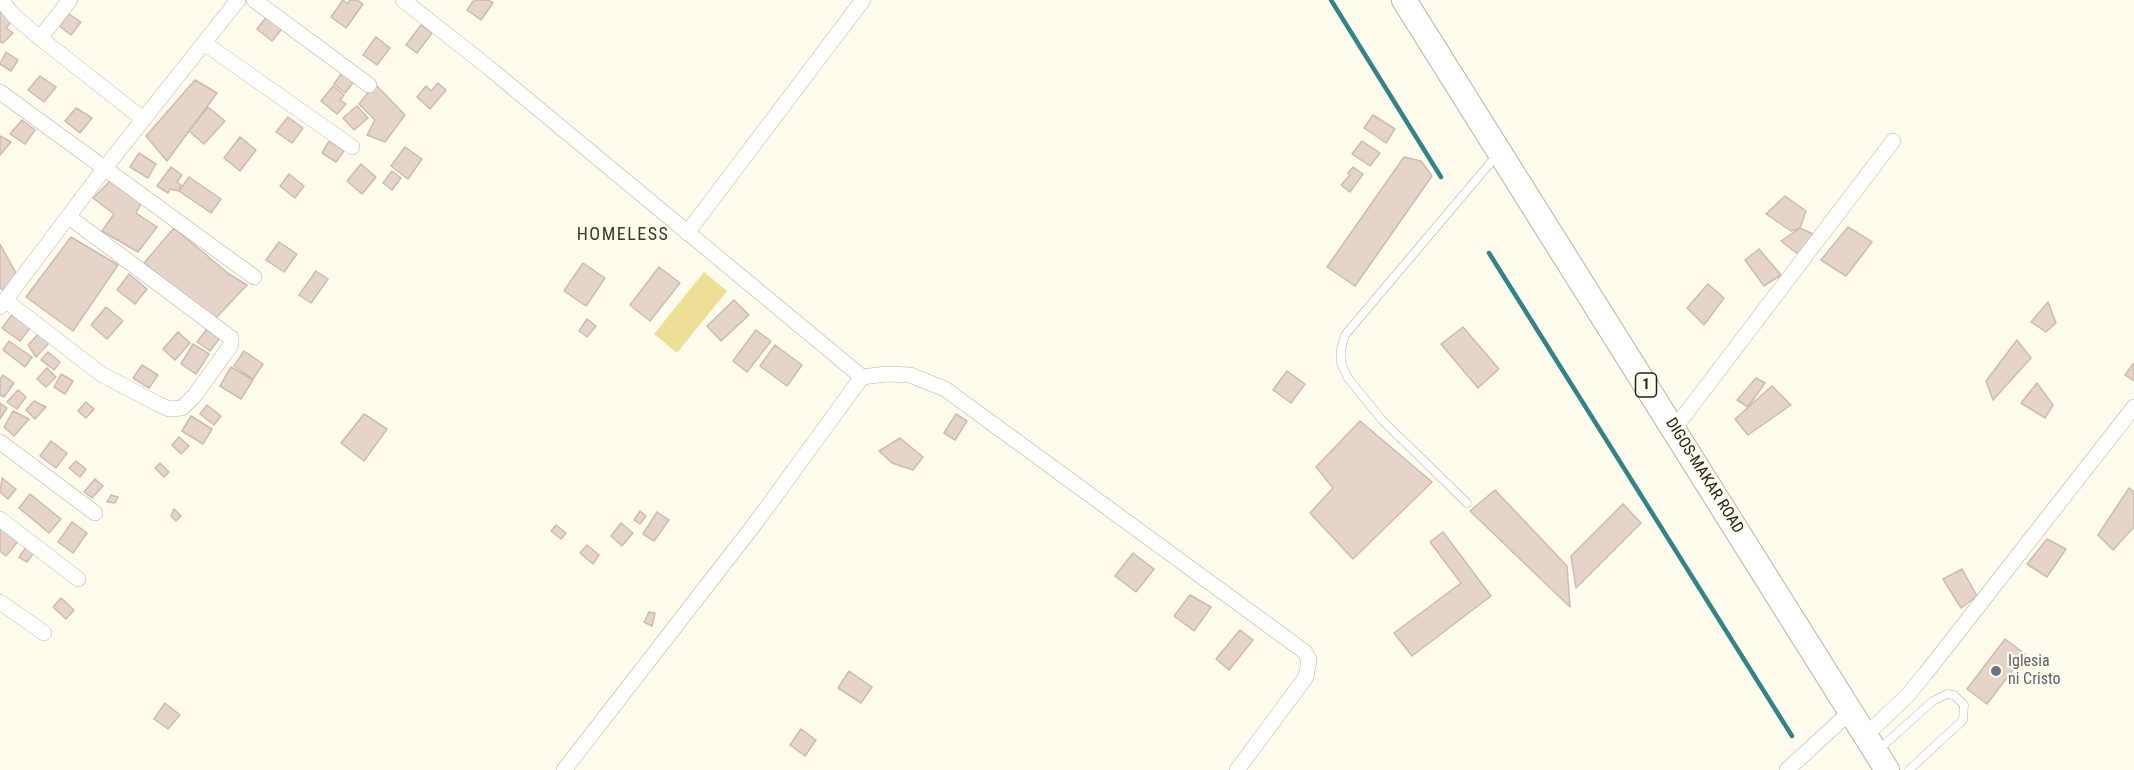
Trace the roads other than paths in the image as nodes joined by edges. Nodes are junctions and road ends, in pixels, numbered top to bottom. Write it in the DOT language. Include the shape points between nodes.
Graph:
graph roads {
  1 [pos="1,0"];
  2 [pos="70,0"];
  3 [pos="238,0"];
  4 [pos="254,0"];
  5 [pos="403,0"];
  6 [pos="863,0"];
  7 [pos="1404,0"];
  8 [pos="40,38"];
  9 [pos="204,43"];
  10 [pos="369,85"];
  11 [pos="0,92"];
  12 [pos="143,119"];
  13 [pos="1893,141"];
  14 [pos="352,147"];
  15 [pos="1500,152"];
  16 [pos="104,169"];
  17 [pos="69,217"];
  18 [pos="687,233"];
  19 [pos="254,277"];
  20 [pos="3,303"];
  21 [pos="862,377"];
  22 [pos="2134,407"];
  23 [pos="1674,429"];
  24 [pos="0,442"];
  25 [pos="1467,503"];
  26 [pos="95,513"];
  27 [pos="0,519"];
  28 [pos="78,579"];
  29 [pos="0,602"];
  30 [pos="44,633"];
  31 [pos="1851,711"];
  32 [pos="1876,752"];
  33 [pos="564,770"];
  34 [pos="1237,770"];
  35 [pos="1787,770"];
  36 [pos="1909,770"];
  1 -- 8 [label="street"];
  2 -- 8 [label="street"];
  3 -- 9 [label="street"];
  4 -- 10 [label="street"];
  5 -- 18 [label="street"];
  6 -- 18 [label="street"];
  7 -- 15 [label="main road, DIGOS-MAKAR ROAD / 1"];
  8 -- 12 [label="street"];
  9 -- 12 [label="street"];
  9 -- 14 [label="street"];
  11 -- 16 [label="street"];
  12 -- 16 [label="street"];
  13 -- 23 [label="street"];
  15 -- 23 [label="main road, DIGOS-MAKAR ROAD / 1"];
  15 -- 25 [label="lane" via="1346,335 1341,349 1341,363 1348,378 1375,411"];
  16 -- 17 [label="street"];
  16 -- 19 [label="street"];
  17 -- 20 [label="street"];
  17 -- 20 [label="street" via="231,338 231,345 195,395 182,408 169,409 158,404 101,374"];
  18 -- 21 [label="street"];
  21 -- 33 [label="street" via="750,531"];
  21 -- 34 [label="street" via="910,375 945,389 1305,652 1309,660 1306,677"];
  22 -- 32 [label="street" via="1907,696"];
  23 -- 31 [label="main road, DIGOS-MAKAR ROAD / 1"];
  24 -- 26 [label="street"];
  27 -- 28 [label="street"];
  29 -- 30 [label="street"];
  31 -- 32 [label="main road, DIGOS-MAKAR ROAD / 1"];
  31 -- 35 [label="street"];
  32 -- 36 [label="lane" via="1933,701 1954,695 1965,705 1963,720"];
}
